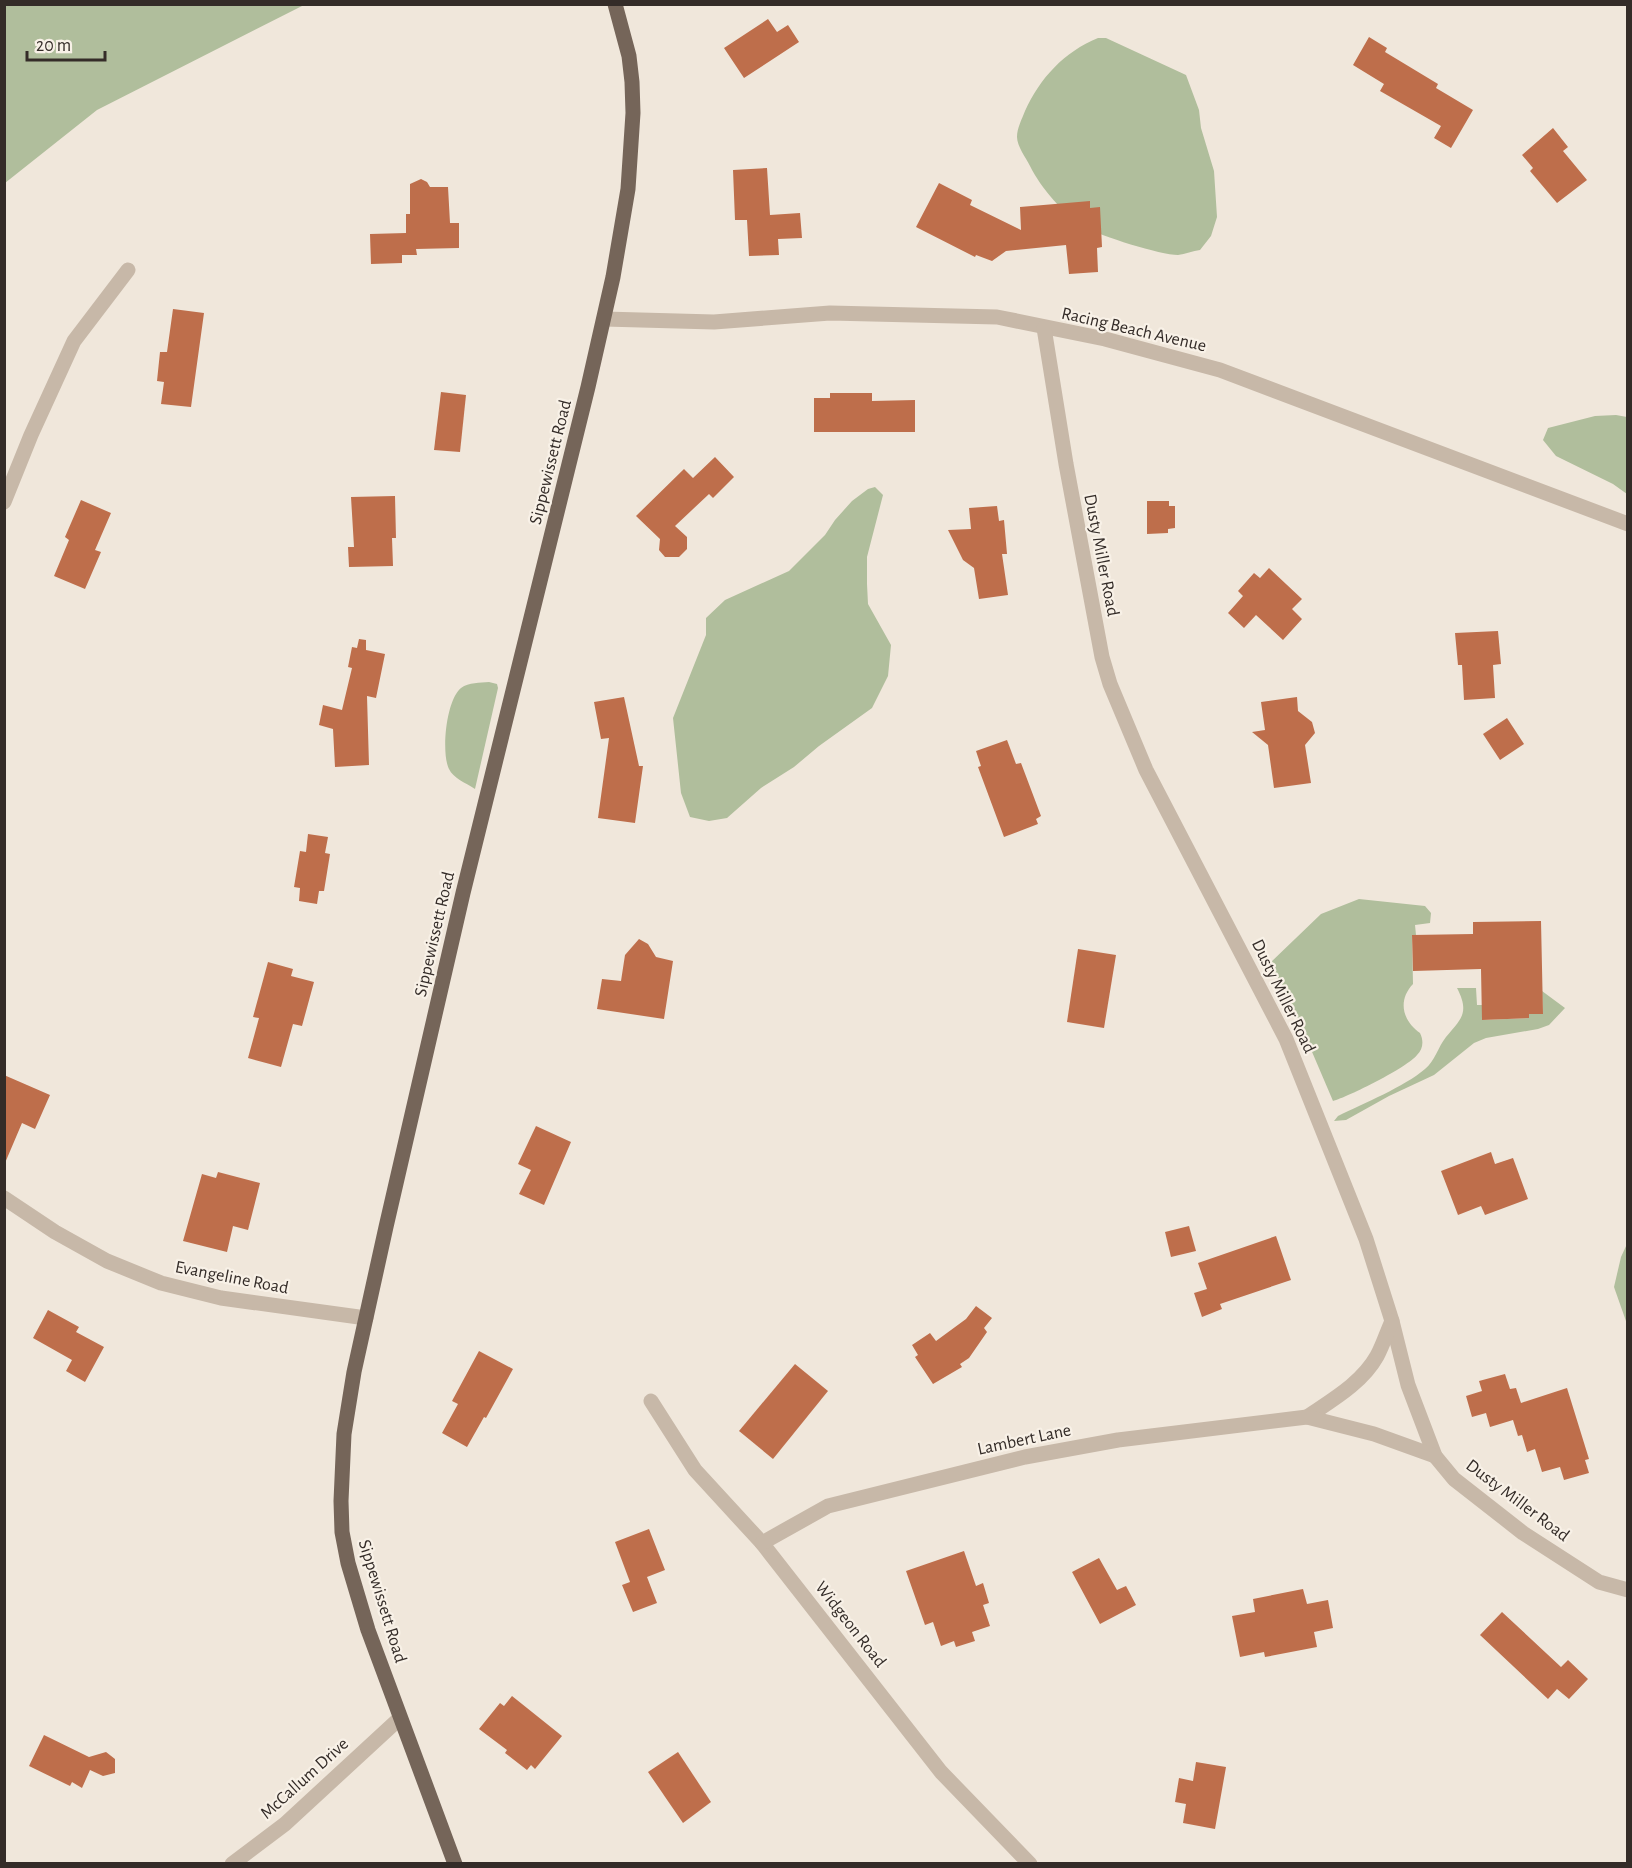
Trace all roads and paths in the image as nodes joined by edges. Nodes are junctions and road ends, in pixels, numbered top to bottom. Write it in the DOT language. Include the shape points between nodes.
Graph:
graph roads {
  1 [pos="615,4"];
  2 [pos="128,270"];
  3 [pos="604,319"];
  4 [pos="1044,327"];
  5 [pos="4,502"];
  6 [pos="1628,524"];
  7 [pos="4,1198"];
  8 [pos="366,1318"];
  9 [pos="1392,1321"];
  10 [pos="651,1401"];
  11 [pos="1307,1417"];
  12 [pos="1435,1456"];
  13 [pos="762,1543"];
  14 [pos="1628,1590"];
  15 [pos="400,1718"];
  16 [pos="232,1863"];
  17 [pos="454,1863"];
  18 [pos="1030,1863"];
  1 -- 3 [label="main road, Sippewissett Road" via="629,56 633,113 628,189"];
  2 -- 5 [label="street" via="74,341"];
  3 -- 4 [label="street, Racing Beach Avenue" via="714,322 830,313 997,317"];
  3 -- 8 [label="main road, Sippewissett Road" via="463,893"];
  4 -- 6 [label="street, Racing Beach Avenue" via="1220,370"];
  4 -- 9 [label="street, Dusty Miller Road" via="1066,464 1110,684 1155,789 1286,1039 1366,1239"];
  7 -- 8 [label="street, Evangeline Road" via="107,1261 161,1283 221,1298"];
  8 -- 15 [label="main road, Sippewissett Road" via="344,1434 342,1532 357,1596"];
  9 -- 11 [label="street, Lambert Lane" via="1376,1357 1363,1374"];
  9 -- 12 [label="street, Dusty Miller Road" via="1408,1385"];
  10 -- 13 [label="street, Widgeon Road" via="695,1470"];
  11 -- 12 [label="street, Lambert Lane" via="1374,1434"];
  11 -- 13 [label="street, Lambert Lane" via="1118,1440 1024,1457 828,1506"];
  12 -- 14 [label="street, Dusty Miller Road" via="1454,1479 1523,1533 1599,1582"];
  13 -- 18 [label="street, Widgeon Road" via="941,1772"];
  15 -- 16 [label="street, McCallum Drive" via="285,1824"];
  15 -- 17 [label="main road, Sippewissett Road"];
}
